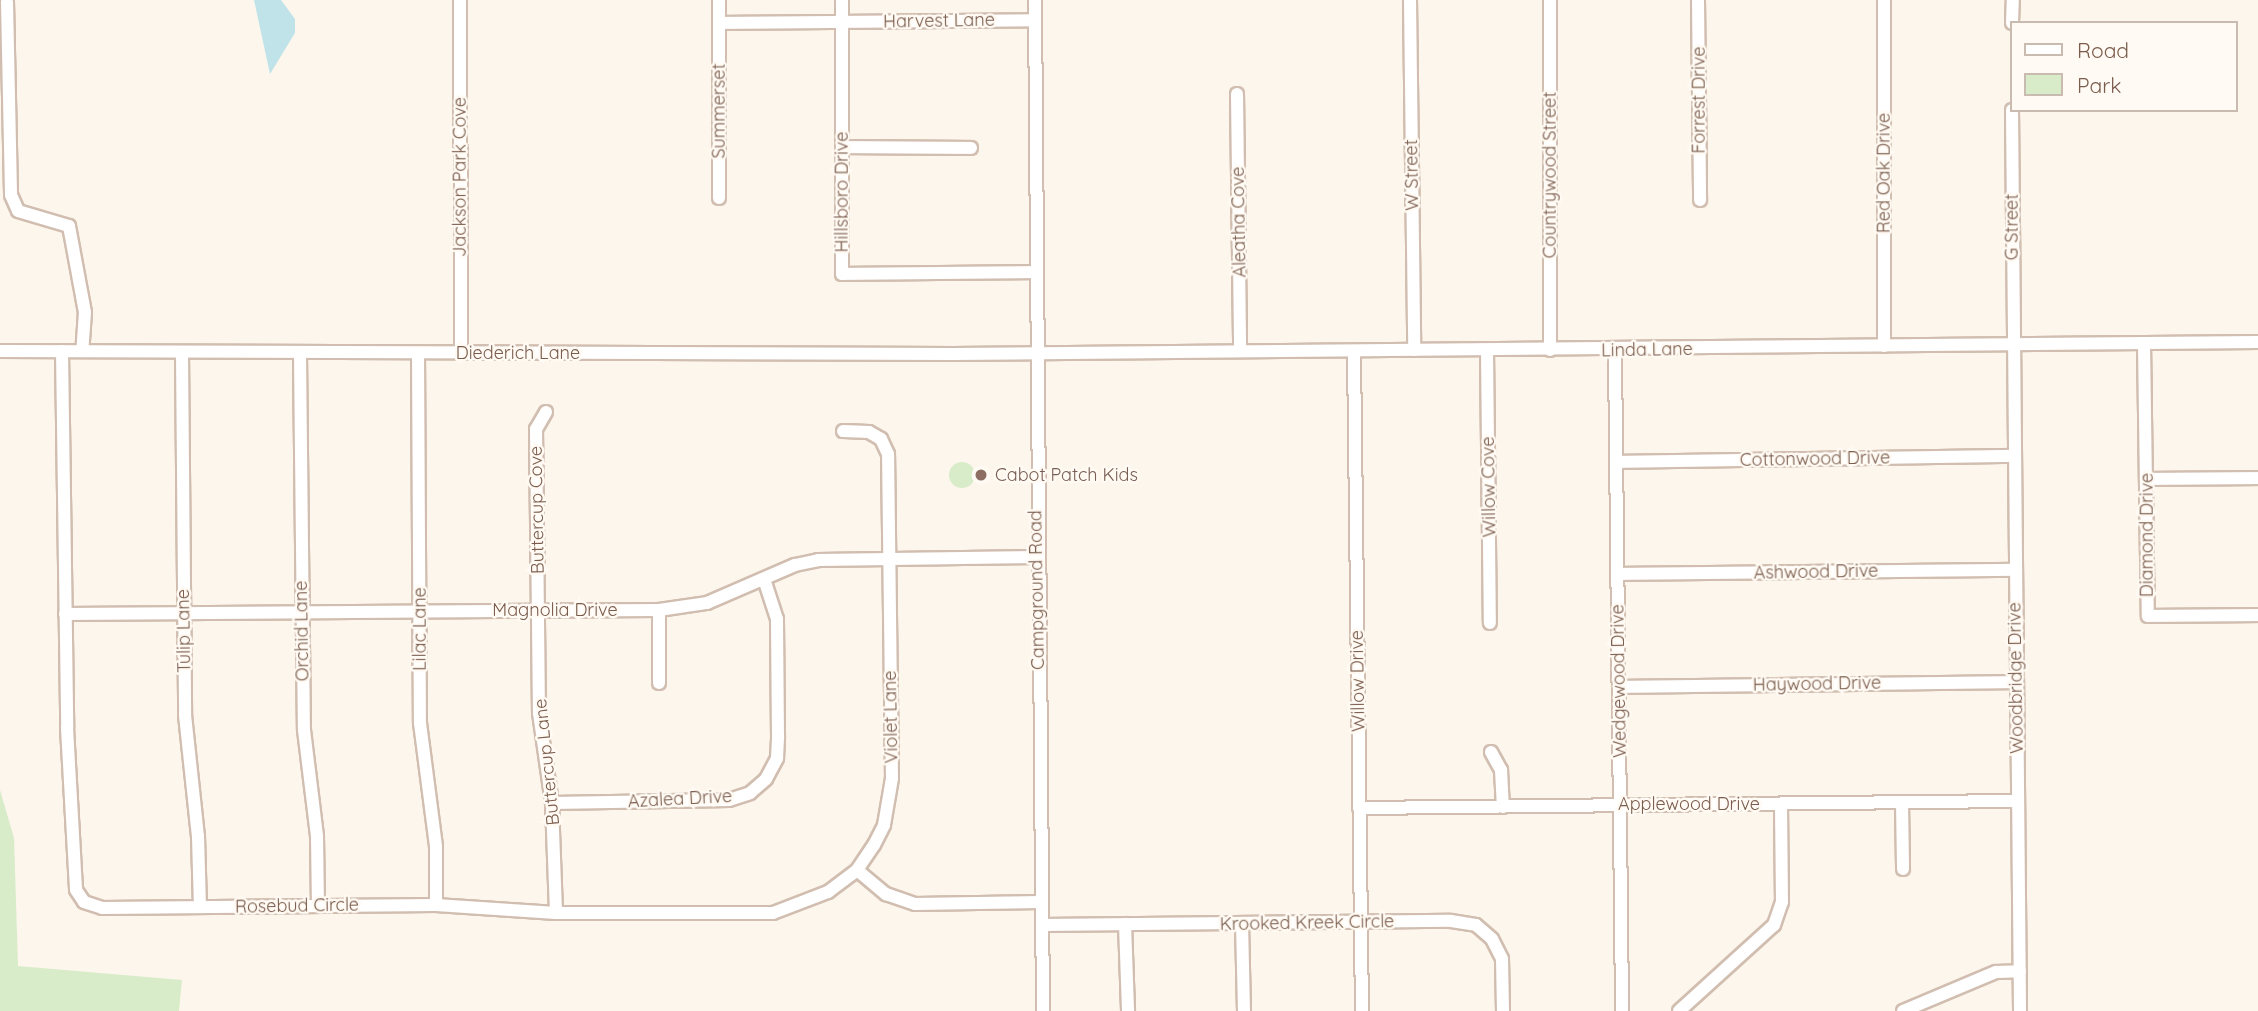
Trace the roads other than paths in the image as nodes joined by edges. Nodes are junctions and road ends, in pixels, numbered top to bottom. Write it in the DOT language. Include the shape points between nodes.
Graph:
graph roads {
  1 [pos="460,0"];
  2 [pos="719,0"];
  3 [pos="842,0"];
  4 [pos="1035,0"];
  5 [pos="1410,0"];
  6 [pos="1550,0"];
  7 [pos="1698,0"];
  8 [pos="1884,0"];
  9 [pos="2012,0"];
  10 [pos="7,2"];
  11 [pos="1035,20"];
  12 [pos="2012,21"];
  13 [pos="842,22"];
  14 [pos="719,23"];
  15 [pos="1237,94"];
  16 [pos="2012,112"];
  17 [pos="842,147"];
  18 [pos="971,148"];
  19 [pos="719,198"];
  20 [pos="1700,200"];
  21 [pos="1036,272"];
  22 [pos="2258,342"];
  23 [pos="2012,344"];
  24 [pos="2144,344"];
  25 [pos="1884,346"];
  26 [pos="1240,350"];
  27 [pos="1414,350"];
  28 [pos="1487,350"];
  29 [pos="1550,350"];
  30 [pos="0,351"];
  31 [pos="62,351"];
  32 [pos="82,351"];
  33 [pos="1354,351"];
  34 [pos="1615,351"];
  35 [pos="1036,352"];
  36 [pos="418,353"];
  37 [pos="461,353"];
  38 [pos="182,354"];
  39 [pos="300,355"];
  40 [pos="546,412"];
  41 [pos="843,430"];
  42 [pos="2013,456"];
  43 [pos="1616,462"];
  44 [pos="2258,478"];
  45 [pos="2147,480"];
  46 [pos="1036,556"];
  47 [pos="888,557"];
  48 [pos="2014,570"];
  49 [pos="1618,574"];
  50 [pos="764,579"];
  51 [pos="420,610"];
  52 [pos="539,610"];
  53 [pos="659,610"];
  54 [pos="301,611"];
  55 [pos="183,613"];
  56 [pos="65,614"];
  57 [pos="2258,615"];
  58 [pos="1490,623"];
  59 [pos="2016,682"];
  60 [pos="659,683"];
  61 [pos="1619,687"];
  62 [pos="1491,752"];
  63 [pos="2018,801"];
  64 [pos="552,803"];
  65 [pos="1902,803"];
  66 [pos="1782,804"];
  67 [pos="1620,805"];
  68 [pos="1503,807"];
  69 [pos="1359,808"];
  70 [pos="1903,869"];
  71 [pos="857,870"];
  72 [pos="1041,902"];
  73 [pos="436,905"];
  74 [pos="318,906"];
  75 [pos="200,907"];
  76 [pos="556,913"];
  77 [pos="1360,922"];
  78 [pos="1242,923"];
  79 [pos="1125,924"];
  80 [pos="1042,925"];
  81 [pos="2020,971"];
  82 [pos="1043,1011"];
  83 [pos="1128,1011"];
  84 [pos="1244,1011"];
  85 [pos="1362,1011"];
  86 [pos="1503,1011"];
  87 [pos="1622,1011"];
  88 [pos="1679,1011"];
  89 [pos="1903,1011"];
  90 [pos="2020,1011"];
  1 -- 37 [label="street, Jackson Park Cove"];
  2 -- 14 [label="street, Summerset"];
  3 -- 13 [label="street, Hillsboro Drive"];
  4 -- 11 [label="street, Campground Road"];
  5 -- 27 [label="street, W Street"];
  6 -- 29 [label="street, Countrywood Street"];
  7 -- 20 [label="street, Forrest Drive"];
  8 -- 25 [label="street, Red Oak Drive"];
  9 -- 12 [label="street"];
  10 -- 32 [label="street" via="11,195 18,211 69,226 85,312"];
  11 -- 13 [label="street, Harvest Lane"];
  11 -- 21 [label="street, Campground Road"];
  13 -- 14 [label="street"];
  13 -- 17 [label="street, Hillsboro Drive"];
  14 -- 19 [label="street, Summerset"];
  15 -- 26 [label="street, Aleatha Cove"];
  16 -- 23 [label="street, G Street"];
  17 -- 18 [label="street"];
  17 -- 21 [label="street, Hillsboro Drive" via="842,274"];
  21 -- 35 [label="street, Campground Road"];
  22 -- 24 [label="street, Linda Lane"];
  23 -- 24 [label="street, Linda Lane"];
  23 -- 25 [label="street, Linda Lane"];
  23 -- 42 [label="street, Woodbridge Drive"];
  24 -- 45 [label="street, Diamond Drive"];
  25 -- 34 [label="street, Linda Lane"];
  26 -- 33 [label="street, Linda Lane"];
  26 -- 35 [label="street, Linda Lane"];
  27 -- 28 [label="street, Linda Lane"];
  27 -- 33 [label="street, Linda Lane"];
  28 -- 29 [label="street, Linda Lane"];
  28 -- 58 [label="street, Willow Cove"];
  29 -- 34 [label="street, Linda Lane"];
  30 -- 31 [label="street, Diederich Lane"];
  31 -- 32 [label="street, Diederich Lane"];
  31 -- 56 [label="street, Rosebud Circle"];
  32 -- 38 [label="street, Diederich Lane"];
  33 -- 69 [label="street, Willow Drive"];
  34 -- 43 [label="street, Wedgewood Drive"];
  35 -- 37 [label="street, Diederich Lane"];
  35 -- 46 [label="street, Campground Road"];
  36 -- 37 [label="street, Diederich Lane"];
  36 -- 39 [label="street, Diederich Lane"];
  36 -- 51 [label="street, Lilac Lane"];
  38 -- 39 [label="street, Diederich Lane"];
  38 -- 55 [label="street, Tulip Lane"];
  39 -- 54 [label="street, Orchid Lane"];
  40 -- 52 [label="street, Buttercup Cove" via="536,429"];
  41 -- 47 [label="street, Violet Lane" via="869,432 881,439 888,454"];
  42 -- 43 [label="street, Cottonwood Drive"];
  42 -- 48 [label="street, Woodbridge Drive"];
  43 -- 49 [label="street, Wedgewood Drive"];
  44 -- 45 [label="street"];
  45 -- 57 [label="street, Diamond Drive" via="2148,616"];
  46 -- 47 [label="street, Magnolia Drive"];
  46 -- 72 [label="street, Campground Road"];
  47 -- 50 [label="street, Magnolia Drive" via="818,560"];
  47 -- 71 [label="street, Violet Lane" via="892,778 884,825"];
  48 -- 49 [label="street, Ashwood Drive"];
  48 -- 59 [label="street, Woodbridge Drive"];
  49 -- 61 [label="street, Wedgewood Drive"];
  50 -- 53 [label="street, Magnolia Drive" via="707,603"];
  50 -- 64 [label="street, Azalea Drive" via="777,619 777,758 766,779 750,793 729,800"];
  51 -- 52 [label="street, Magnolia Drive"];
  51 -- 54 [label="street, Magnolia Drive"];
  51 -- 73 [label="street, Lilac Lane" via="420,723 436,847"];
  52 -- 53 [label="street, Magnolia Drive"];
  52 -- 64 [label="street, Buttercup Lane" via="539,713"];
  53 -- 60 [label="street"];
  54 -- 55 [label="street, Magnolia Drive"];
  54 -- 74 [label="street, Orchid Lane" via="304,730 317,836"];
  55 -- 56 [label="street, Magnolia Drive"];
  55 -- 75 [label="street, Tulip Lane" via="185,715 198,836"];
  56 -- 75 [label="street, Rosebud Circle" via="76,890 84,902 102,908"];
  59 -- 61 [label="street, Haywood Drive"];
  59 -- 63 [label="street, Woodbridge Drive"];
  61 -- 67 [label="street, Wedgewood Drive"];
  62 -- 68 [label="street" via="1501,770"];
  63 -- 65 [label="street, Applewood Drive"];
  63 -- 81 [label="street, Woodbridge Drive"];
  64 -- 76 [label="street, Buttercup Lane"];
  65 -- 66 [label="street, Applewood Drive"];
  65 -- 70 [label="street"];
  66 -- 67 [label="street, Applewood Drive"];
  66 -- 88 [label="street" via="1782,902 1774,925"];
  67 -- 68 [label="street, Applewood Drive"];
  67 -- 87 [label="street, Wedgewood Drive"];
  68 -- 69 [label="street, Applewood Drive"];
  69 -- 77 [label="street, Willow Drive"];
  71 -- 72 [label="street" via="886,894 915,904"];
  71 -- 76 [label="street, Rosebud Circle" via="803,905 773,913"];
  72 -- 80 [label="street, Campground Road"];
  73 -- 74 [label="street, Rosebud Circle"];
  73 -- 76 [label="street, Rosebud Circle"];
  74 -- 75 [label="street, Rosebud Circle"];
  77 -- 78 [label="street, Krooked Kreek Circle"];
  77 -- 85 [label="street, Willow Drive"];
  77 -- 86 [label="street, Krooked Kreek Circle" via="1476,925 1492,939 1502,959"];
  78 -- 79 [label="street, Krooked Kreek Circle"];
  78 -- 84 [label="street"];
  79 -- 80 [label="street, Krooked Kreek Circle"];
  79 -- 83 [label="street"];
  80 -- 82 [label="street, Campground Road"];
  81 -- 89 [label="street" via="1997,972"];
  81 -- 90 [label="street, Woodbridge Drive"];
}
